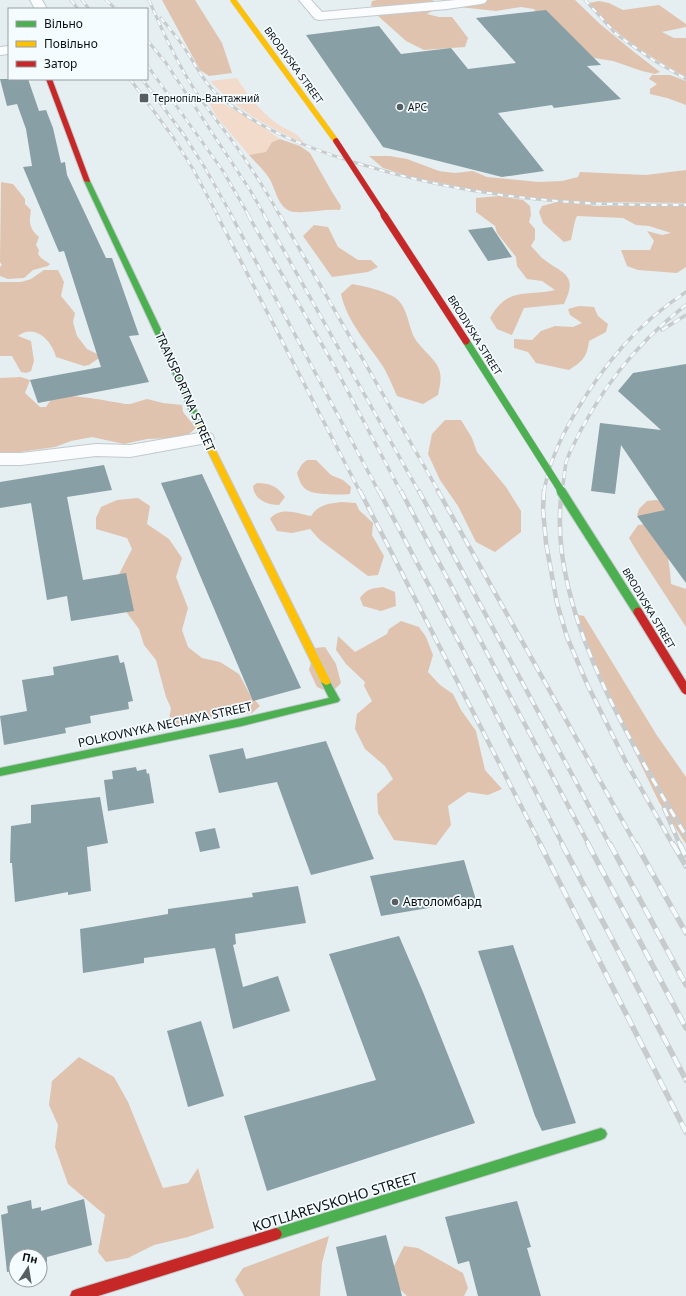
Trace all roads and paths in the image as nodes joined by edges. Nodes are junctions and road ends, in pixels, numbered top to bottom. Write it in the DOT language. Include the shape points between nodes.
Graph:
graph roads {
  1 [pos="233,0"];
  2 [pos="305,0"];
  3 [pos="481,0"];
  4 [pos="49,80"];
  5 [pos="205,438"];
  6 [pos="0,459"];
  7 [pos="686,690"];
  8 [pos="335,700"];
  9 [pos="0,772"];
  10 [pos="601,1134"];
  11 [pos="77,1296"];
  1 -- 7 [label="street, BRODIVSKA STREET, bridge" via="347,156"];
  2 -- 3 [label="street" via="319,16"];
  4 -- 5 [label="street, TRANSPORTNA STREET" via="84,174"];
  5 -- 6 [label="street" via="130,451 96,450"];
  5 -- 8 [label="street, TRANSPORTNA STREET"];
  8 -- 9 [label="street, POLKOVNYKA NECHAYA STREET"];
  10 -- 11 [label="street, KOTLIAREVSKOHO STREET"];
}
